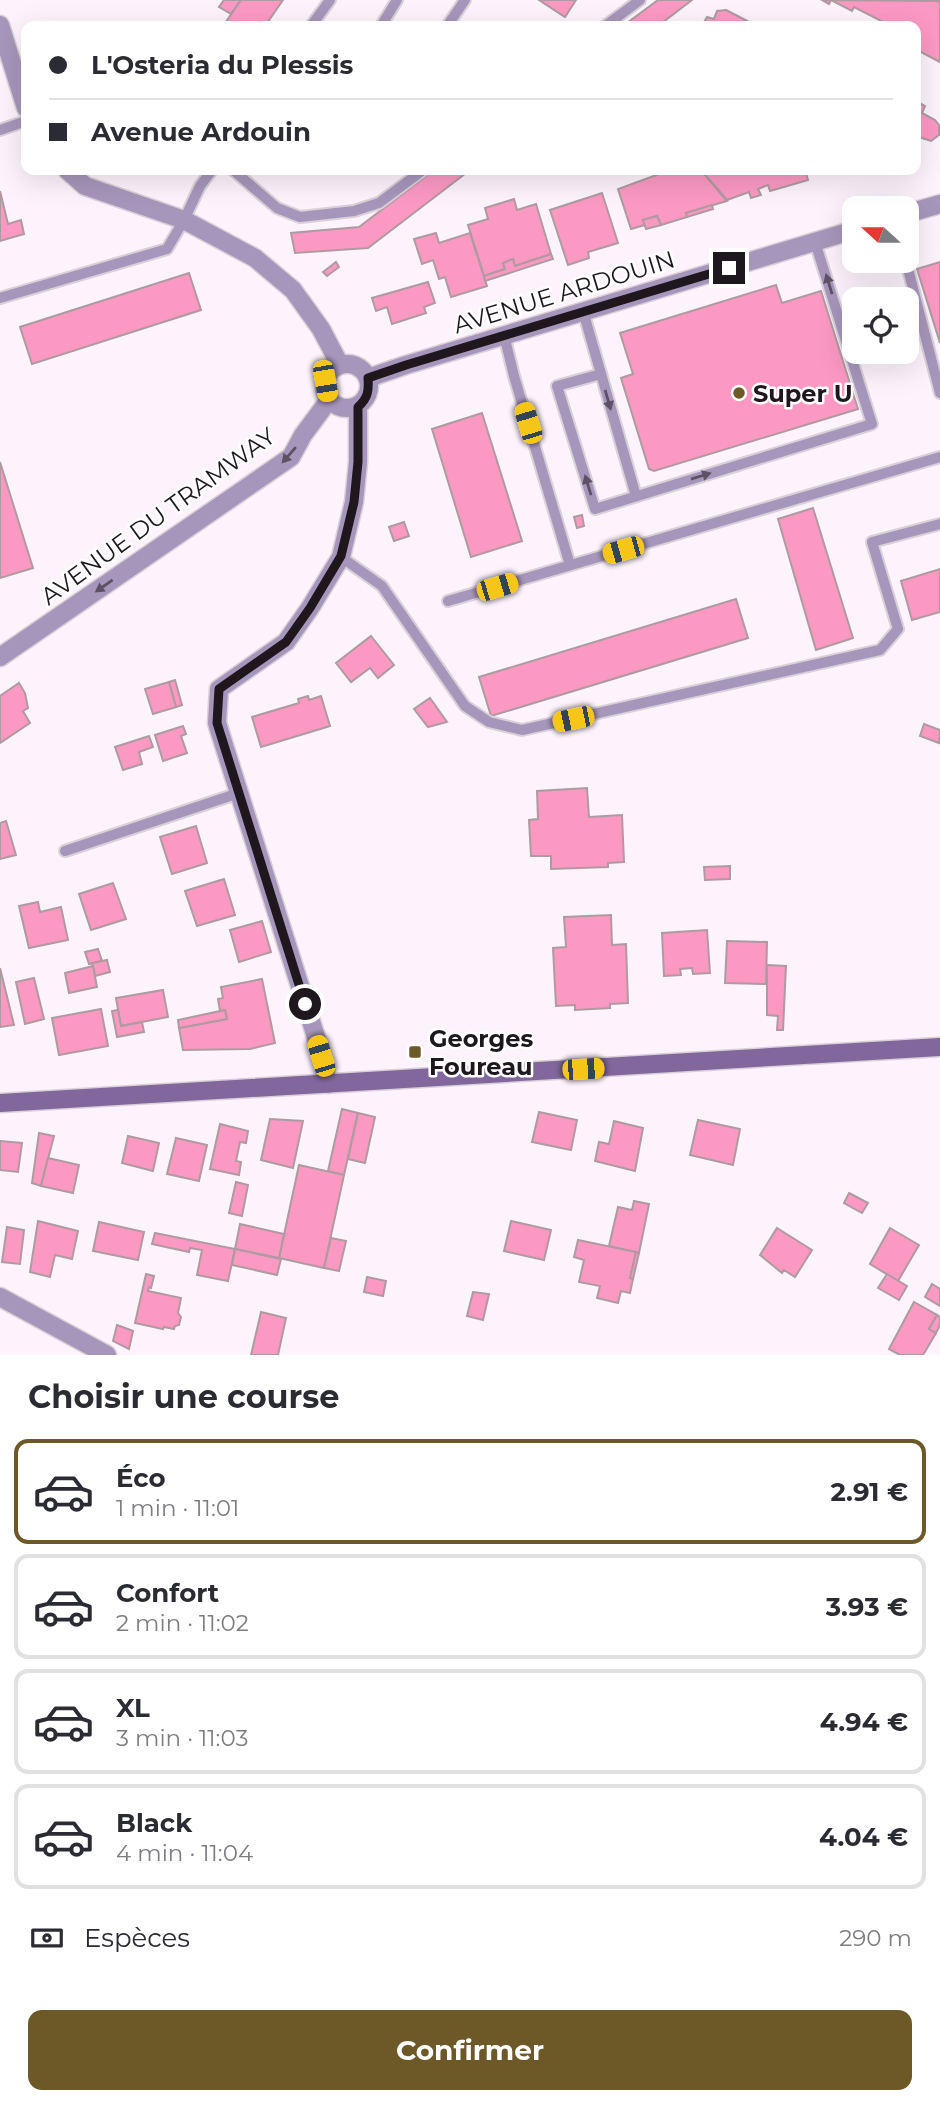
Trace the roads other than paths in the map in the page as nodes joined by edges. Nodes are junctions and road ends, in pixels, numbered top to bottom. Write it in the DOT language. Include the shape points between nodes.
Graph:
graph roads {
  1 [pos="330,0"];
  2 [pos="397,0"];
  3 [pos="465,0"];
  4 [pos="640,0"];
  5 [pos="315,21"];
  6 [pos="384,21"];
  7 [pos="450,21"];
  8 [pos="612,21"];
  9 [pos="0,25"];
  10 [pos="21,92"];
  11 [pos="21,123"];
  12 [pos="0,130"];
  13 [pos="73,175"];
  14 [pos="208,175"];
  15 [pos="239,175"];
  16 [pos="416,175"];
  17 [pos="940,204"];
  18 [pos="919,210"];
  19 [pos="184,220"];
  20 [pos="842,234"];
  21 [pos="816,242"];
  22 [pos="909,273"];
  23 [pos="0,298"];
  24 [pos="583,311"];
  25 [pos="504,335"];
  26 [pos="340,365"];
  27 [pos="601,374"];
  28 [pos="368,378"];
  29 [pos="940,393"];
  30 [pos="329,400"];
  31 [pos="358,407"];
  32 [pos="940,457"];
  33 [pos="636,496"];
  34 [pos="940,524"];
  35 [pos="341,556"];
  36 [pos="570,565"];
  37 [pos="448,601"];
  38 [pos="0,657"];
  39 [pos="239,793"];
  40 [pos="65,852"];
  41 [pos="940,1047"];
  42 [pos="328,1084"];
  43 [pos="0,1103"];
  44 [pos="0,1297"];
  45 [pos="107,1355"];
  1 -- 5 [label="lane"];
  2 -- 6 [label="lane"];
  3 -- 7 [label="lane"];
  4 -- 8 [label="lane"];
  9 -- 10 [label="street"];
  11 -- 12 [label="lane"];
  13 -- 19 [label="street" via="85,186"];
  14 -- 19 [label="lane"];
  15 -- 16 [label="lane" via="278,208 300,217 354,211 379,203"];
  17 -- 18 [label="street"];
  19 -- 23 [label="lane" via="167,249"];
  19 -- 26 [label="street" via="255,258 293,290"];
  20 -- 21 [label="street, AVENUE ARDOUIN"];
  21 -- 24 [label="street, AVENUE ARDOUIN"];
  33 -- 21 [label="lane, one-way" via="872,424"];
  22 -- 29 [label="lane"];
  24 -- 25 [label="street, AVENUE ARDOUIN"];
  24 -- 27 [label="lane"];
  25 -- 28 [label="street, AVENUE ARDOUIN"];
  25 -- 36 [label="lane"];
  26 -- 28 [label="street" via="358,367"];
  26 -- 30 [label="street" via="325,381"];
  27 -- 33 [label="lane, one-way"];
  33 -- 27 [label="lane, one-way" via="595,509 557,386"];
  28 -- 31 [label="street" via="366,400"];
  30 -- 31 [label="street" via="341,408"];
  30 -- 38 [label="street, AVENUE DU TRAMWAY, one-way" via="291,457"];
  31 -- 35 [label="street" via="354,502"];
  32 -- 36 [label="lane"];
  34 -- 35 [label="lane" via="872,542 898,629 880,650 522,730 489,723 465,706 382,586"];
  35 -- 39 [label="street" via="286,642 219,689 217,723"];
  36 -- 37 [label="lane"];
  39 -- 40 [label="lane"];
  39 -- 42 [label="street"];
  41 -- 42 [label="main road"];
  42 -- 43 [label="main road"];
  44 -- 45 [label="street"];
}
